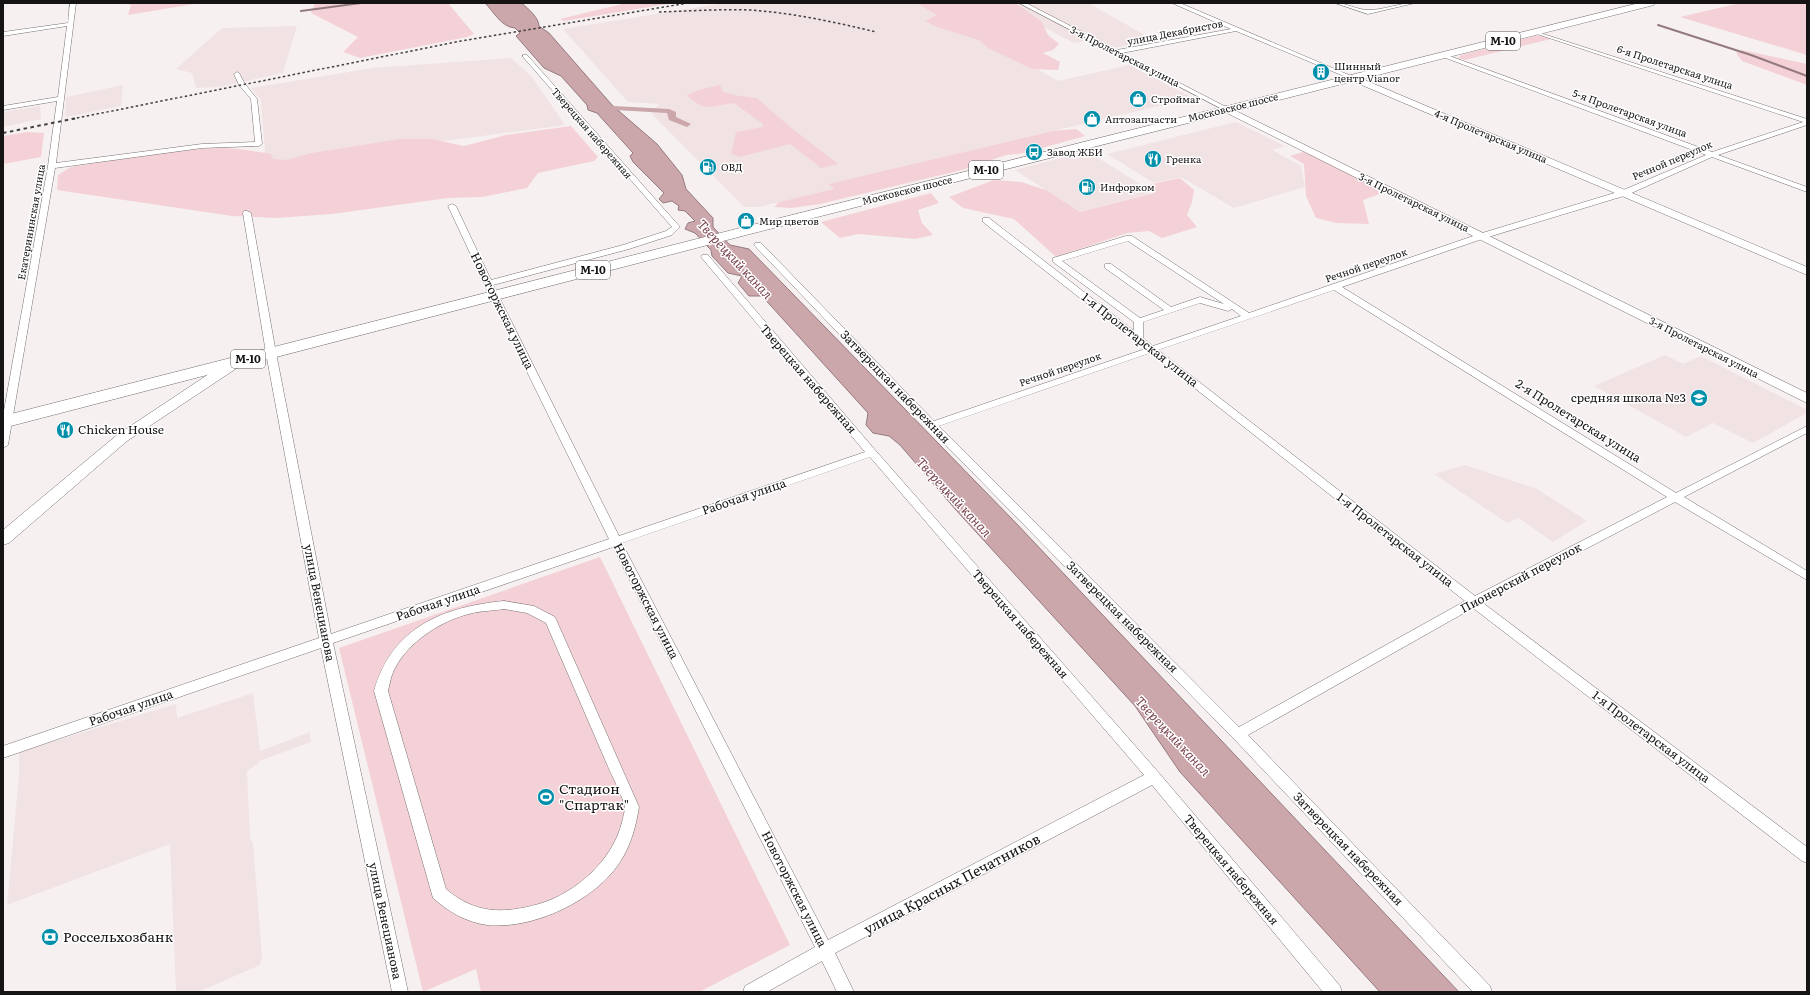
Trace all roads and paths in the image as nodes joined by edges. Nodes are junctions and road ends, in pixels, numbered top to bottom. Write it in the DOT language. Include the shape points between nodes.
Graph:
graph roads {
  1 [pos="73,3"];
  2 [pos="1022,3"];
  3 [pos="1175,3"];
  4 [pos="1338,3"];
  5 [pos="1412,3"];
  6 [pos="1651,3"];
  7 [pos="71,24"];
  8 [pos="1237,29"];
  9 [pos="1536,32"];
  10 [pos="3,34"];
  11 [pos="1116,52"];
  12 [pos="525,56"];
  13 [pos="1445,56"];
  14 [pos="237,74"];
  15 [pos="1354,78"];
  16 [pos="61,98"];
  17 [pos="3,108"];
  18 [pos="1226,109"];
  19 [pos="1807,122"];
  20 [pos="1714,154"];
  21 [pos="52,166"];
  22 [pos="1807,190"];
  23 [pos="1624,192"];
  24 [pos="452,206"];
  25 [pos="247,213"];
  26 [pos="986,220"];
  27 [pos="1482,236"];
  28 [pos="758,245"];
  29 [pos="705,257"];
  30 [pos="1108,266"];
  31 [pos="1807,271"];
  32 [pos="1336,287"];
  33 [pos="490,289"];
  34 [pos="1170,310"];
  35 [pos="1238,310"];
  36 [pos="1248,316"];
  37 [pos="1139,321"];
  38 [pos="1138,339"];
  39 [pos="1152,349"];
  40 [pos="271,353"];
  41 [pos="235,363"];
  42 [pos="1807,399"];
  43 [pos="5,421"];
  44 [pos="932,425"];
  45 [pos="1807,429"];
  46 [pos="3,444"];
  47 [pos="872,453"];
  48 [pos="1675,497"];
  49 [pos="3,539"];
  50 [pos="616,542"];
  51 [pos="1807,576"];
  52 [pos="1474,602"];
  53 [pos="551,620"];
  54 [pos="326,641"];
  55 [pos="1238,734"];
  56 [pos="3,752"];
  57 [pos="1154,777"];
  58 [pos="1807,856"];
  59 [pos="825,950"];
  60 [pos="400,992"];
  61 [pos="751,992"];
  62 [pos="846,992"];
  63 [pos="1334,992"];
  64 [pos="1484,992"];
  1 -- 7 [label="street, Екатерининская улица"];
  2 -- 11 [label="street, 3-я Пролетарская улица"];
  3 -- 8 [label="street, 4-я Пролетарская улица"];
  4 -- 5 [label="street" via="1368,12"];
  6 -- 9 [label="highway, Московское шоссе / М-10"];
  7 -- 10 [label="street"];
  7 -- 16 [label="street, Екатерининская улица"];
  8 -- 11 [label="street, улица Декабристов"];
  8 -- 15 [label="street, 4-я Пролетарская улица"];
  9 -- 13 [label="highway, Московское шоссе / М-10"];
  9 -- 19 [label="street, 6-я Пролетарская улица"];
  11 -- 18 [label="street, 3-я Пролетарская улица"];
  12 -- 33 [label="street, Тверецкая набережная" via="676,227 669,233"];
  13 -- 15 [label="highway, Московское шоссе / М-10"];
  13 -- 20 [label="street, 5-я Пролетарская улица"];
  14 -- 21 [label="street" via="254,100 259,144 202,146"];
  15 -- 18 [label="highway, Московское шоссе / М-10"];
  15 -- 23 [label="street, 4-я Пролетарская улица"];
  16 -- 17 [label="street"];
  16 -- 21 [label="street, Екатерининская улица"];
  18 -- 27 [label="street, 3-я Пролетарская улица"];
  18 -- 33 [label="highway, Московское шоссе / М-10" via="694,244"];
  19 -- 20 [label="street, Речной переулок"];
  20 -- 22 [label="street, 5-я Пролетарская улица"];
  20 -- 23 [label="street, Речной переулок"];
  21 -- 43 [label="street, Екатерининская улица"];
  23 -- 27 [label="street, Речной переулок"];
  23 -- 31 [label="street, 4-я Пролетарская улица"];
  24 -- 33 [label="street, Новоторжская улица"];
  25 -- 40 [label="street, улица Венецианова"];
  26 -- 38 [label="street, 1-я Пролетарская улица"];
  27 -- 32 [label="street, Речной переулок"];
  27 -- 42 [label="street, 3-я Пролетарская улица"];
  28 -- 44 [label="street, Затверецкая набережная"];
  29 -- 47 [label="street, Тверецкая набережная"];
  30 -- 34 [label="street"];
  32 -- 36 [label="street, Речной переулок"];
  32 -- 48 [label="street, 2-я Пролетарская улица"];
  33 -- 40 [label="highway, М-10"];
  33 -- 50 [label="street, Новоторжская улица"];
  34 -- 35 [label="street" via="1200,300"];
  34 -- 37 [label="street"];
  35 -- 36 [label="street"];
  35 -- 37 [label="street" via="1129,238 1056,260"];
  36 -- 39 [label="street, Речной переулок"];
  37 -- 38 [label="street"];
  38 -- 39 [label="street, 1-я Пролетарская улица"];
  39 -- 44 [label="street, Речной переулок"];
  39 -- 52 [label="street, 1-я Пролетарская улица"];
  40 -- 41 [label="highway, М-10"];
  40 -- 54 [label="street, улица Венецианова"];
  41 -- 43 [label="highway, М-10"];
  41 -- 49 [label="street" via="122,438"];
  43 -- 46 [label="street, Екатерининская улица"];
  44 -- 55 [label="street, Затверецкая набережная"];
  45 -- 48 [label="street, Пионерский переулок"];
  47 -- 50 [label="street, Рабочая улица"];
  47 -- 57 [label="street, Тверецкая набережная"];
  48 -- 51 [label="street, 2-я Пролетарская улица"];
  48 -- 52 [label="street, Пионерский переулок"];
  50 -- 54 [label="street, Рабочая улица"];
  50 -- 59 [label="street, Новоторжская улица"];
  52 -- 55 [label="street, Пионерский переулок"];
  52 -- 58 [label="street, 1-я Пролетарская улица"];
  53 -- 53 [label="street" via="530,609 504,605 475,608 450,616 427,628 407,643 392,661 384,676 381,691 439,893 452,905 470,913 500,918 530,915 568,900 594,881 617,855 628,832 632,807"];
  54 -- 56 [label="street, Рабочая улица"];
  54 -- 60 [label="street, улица Венецианова"];
  55 -- 64 [label="street, Затверецкая набережная"];
  57 -- 59 [label="street, улица Красных Печатников"];
  57 -- 63 [label="street, Тверецкая набережная"];
  59 -- 61 [label="street, улица Красных Печатников"];
  59 -- 62 [label="street, Новоторжская улица"];
}
